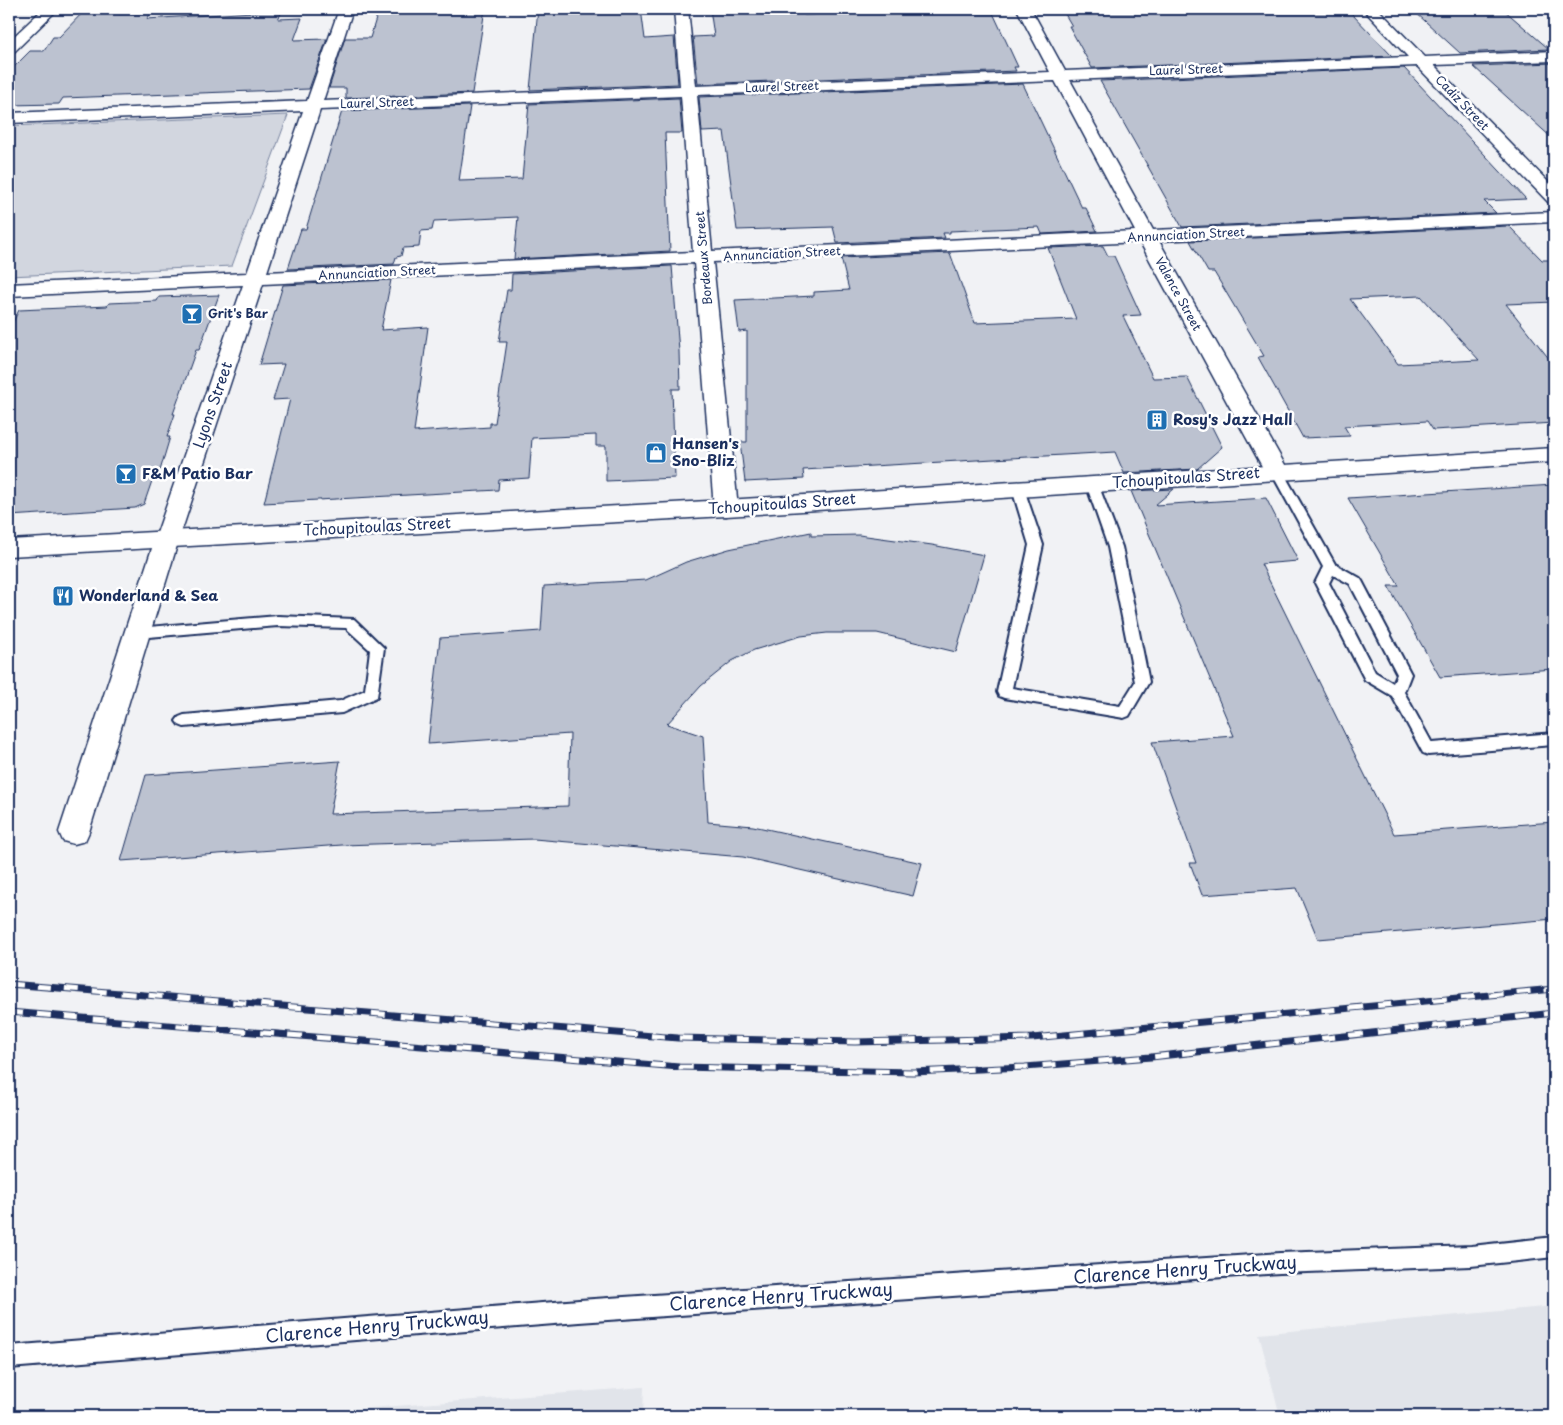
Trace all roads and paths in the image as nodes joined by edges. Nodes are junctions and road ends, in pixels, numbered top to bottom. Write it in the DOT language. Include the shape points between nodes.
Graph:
graph roads {
  1 [pos="51,9"];
  2 [pos="346,9"];
  3 [pos="681,9"];
  4 [pos="1024,9"];
  5 [pos="1370,9"];
  6 [pos="9,49"];
  7 [pos="1554,56"];
  8 [pos="1421,60"];
  9 [pos="1060,76"];
  10 [pos="688,91"];
  11 [pos="314,105"];
  12 [pos="9,118"];
  13 [pos="1554,198"];
  14 [pos="1554,217"];
  15 [pos="1147,237"];
  16 [pos="705,258"];
  17 [pos="256,278"];
  18 [pos="9,290"];
  19 [pos="1554,455"];
  20 [pos="1277,472"];
  21 [pos="1092,484"];
  22 [pos="1018,489"];
  23 [pos="726,508"];
  24 [pos="168,539"];
  25 [pos="9,548"];
  26 [pos="1330,567"];
  27 [pos="137,633"];
  28 [pos="1398,692"];
  29 [pos="184,721"];
  30 [pos="1554,739"];
  31 [pos="74,832"];
  32 [pos="1554,1247"];
  33 [pos="9,1357"];
  1 -- 6 [label="street"];
  2 -- 11 [label="street, Lyons Street"];
  3 -- 10 [label="street, Bordeaux Street"];
  4 -- 9 [label="street, Valence Street"];
  5 -- 8 [label="street, Cadiz Street"];
  7 -- 8 [label="street, Laurel Street"];
  8 -- 9 [label="street, Laurel Street"];
  8 -- 13 [label="street, Cadiz Street"];
  9 -- 10 [label="street, Laurel Street"];
  9 -- 15 [label="street, Valence Street"];
  10 -- 11 [label="street, Laurel Street"];
  10 -- 16 [label="street, Bordeaux Street"];
  11 -- 12 [label="street, Laurel Street"];
  11 -- 17 [label="street, Lyons Street"];
  14 -- 15 [label="street, Annunciation Street"];
  15 -- 16 [label="street, Annunciation Street"];
  15 -- 20 [label="street, Valence Street"];
  16 -- 17 [label="street, Annunciation Street"];
  16 -- 23 [label="street, Bordeaux Street"];
  17 -- 18 [label="street, Annunciation Street"];
  17 -- 24 [label="street, Lyons Street"];
  19 -- 20 [label="street, Tchoupitoulas Street"];
  20 -- 21 [label="street, Tchoupitoulas Street"];
  20 -- 26 [label="lane"];
  21 -- 22 [label="street, Tchoupitoulas Street"];
  21 -- 22 [label="lane" via="1115,547 1142,682 1124,712 1004,692 1036,545"];
  22 -- 23 [label="street, Tchoupitoulas Street"];
  23 -- 24 [label="street, Tchoupitoulas Street"];
  24 -- 25 [label="street, Tchoupitoulas Street"];
  24 -- 27 [label="street, Lyons Street"];
  26 -- 28 [label="lane" via="1355,581 1382,629 1404,674"];
  26 -- 28 [label="lane" via="1322,582 1370,676"];
  27 -- 29 [label="lane" via="278,621 349,623 377,648 372,693 342,706"];
  27 -- 31 [label="street, Lyons Street"];
  28 -- 30 [label="lane" via="1428,749"];
  32 -- 33 [label="lane, Clarence Henry Truckway" via="1471,1256 1280,1263 579,1311"];
}
